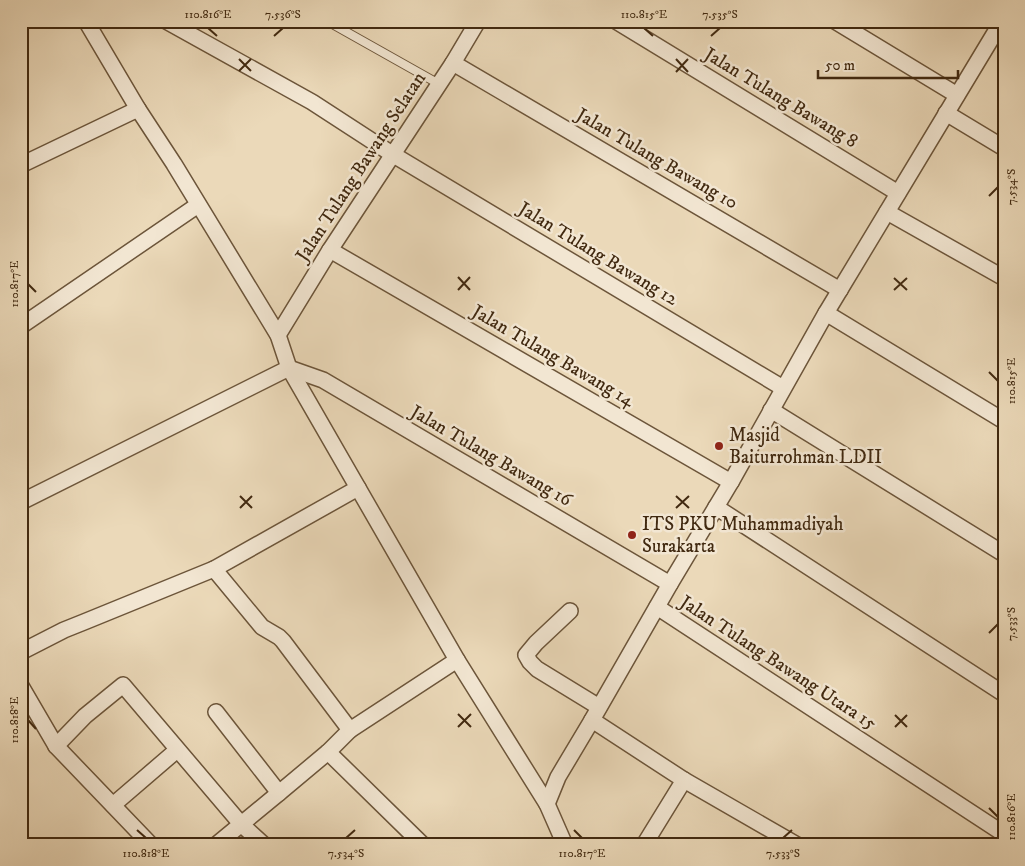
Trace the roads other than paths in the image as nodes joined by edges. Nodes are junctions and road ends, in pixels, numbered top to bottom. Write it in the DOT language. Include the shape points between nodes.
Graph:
graph roads {
  1 [pos="86,21"];
  2 [pos="166,21"];
  3 [pos="327,21"];
  4 [pos="478,21"];
  5 [pos="616,21"];
  6 [pos="835,21"];
  7 [pos="1002,21"];
  8 [pos="453,63"];
  9 [pos="439,84"];
  10 [pos="958,95"];
  11 [pos="138,109"];
  12 [pos="946,113"];
  13 [pos="1004,148"];
  14 [pos="392,154"];
  15 [pos="21,165"];
  16 [pos="898,193"];
  17 [pos="198,204"];
  18 [pos="887,212"];
  19 [pos="330,250"];
  20 [pos="1004,278"];
  21 [pos="840,290"];
  22 [pos="826,313"];
  23 [pos="21,326"];
  24 [pos="278,335"];
  25 [pos="290,368"];
  26 [pos="784,388"];
  27 [pos="771,410"];
  28 [pos="1004,421"];
  29 [pos="731,482"];
  30 [pos="358,488"];
  31 [pos="21,502"];
  32 [pos="716,507"];
  33 [pos="1004,554"];
  34 [pos="214,569"];
  35 [pos="670,584"];
  36 [pos="657,607"];
  37 [pos="570,611"];
  38 [pos="21,652"];
  39 [pos="458,660"];
  40 [pos="21,686"];
  41 [pos="1004,694"];
  42 [pos="27,709"];
  43 [pos="216,712"];
  44 [pos="596,714"];
  45 [pos="350,730"];
  46 [pos="56,746"];
  47 [pos="177,750"];
  48 [pos="328,752"];
  49 [pos="684,780"];
  50 [pos="279,793"];
  51 [pos="547,804"];
  52 [pos="113,805"];
  53 [pos="241,824"];
  54 [pos="1004,834"];
  55 [pos="151,845"];
  56 [pos="216,845"];
  57 [pos="264,845"];
  58 [pos="423,845"];
  59 [pos="566,845"];
  60 [pos="644,845"];
  61 [pos="797,845"];
  1 -- 11 [label="street"];
  2 -- 14 [label="street, Jalan Tulang Bawang 12" via="312,102"];
  3 -- 9 [label="lane"];
  4 -- 8 [label="street, Jalan Tulang Bawang Selatan"];
  5 -- 16 [label="street, Jalan Tulang Bawang 8"];
  6 -- 10 [label="street"];
  7 -- 10 [label="street"];
  8 -- 9 [label="street, Jalan Tulang Bawang Selatan"];
  8 -- 21 [label="street, Jalan Tulang Bawang 10"];
  9 -- 14 [label="street, Jalan Tulang Bawang Selatan"];
  10 -- 12 [label="street"];
  11 -- 15 [label="street"];
  11 -- 17 [label="street"];
  12 -- 13 [label="street"];
  12 -- 16 [label="street"];
  14 -- 19 [label="street, Jalan Tulang Bawang Selatan"];
  14 -- 26 [label="street, Jalan Tulang Bawang 12"];
  16 -- 18 [label="street"];
  17 -- 23 [label="street"];
  17 -- 24 [label="street"];
  18 -- 20 [label="street"];
  18 -- 21 [label="street"];
  19 -- 24 [label="street, Jalan Tulang Bawang Selatan"];
  19 -- 29 [label="street, Jalan Tulang Bawang 14"];
  21 -- 22 [label="street"];
  22 -- 26 [label="street"];
  22 -- 28 [label="street"];
  24 -- 25 [label="street"];
  25 -- 30 [label="street"];
  25 -- 31 [label="street"];
  25 -- 35 [label="street, Jalan Tulang Bawang 16" via="323,380"];
  26 -- 27 [label="street"];
  27 -- 29 [label="street"];
  27 -- 33 [label="street"];
  29 -- 32 [label="street"];
  30 -- 34 [label="street"];
  30 -- 39 [label="street"];
  32 -- 35 [label="street"];
  32 -- 41 [label="street"];
  34 -- 38 [label="street" via="64,630"];
  34 -- 45 [label="street" via="262,627 283,641"];
  35 -- 36 [label="street"];
  36 -- 44 [label="street"];
  36 -- 54 [label="street, Jalan Tulang Bawang Utara 15"];
  37 -- 44 [label="street" via="523,659"];
  39 -- 45 [label="street"];
  39 -- 51 [label="street"];
  40 -- 42 [label="street"];
  42 -- 46 [label="street"];
  43 -- 50 [label="street"];
  44 -- 49 [label="street"];
  44 -- 51 [label="street" via="558,777"];
  45 -- 48 [label="street"];
  46 -- 47 [label="street" via="85,716 123,685"];
  46 -- 52 [label="street"];
  47 -- 52 [label="street"];
  47 -- 53 [label="street"];
  48 -- 50 [label="street"];
  48 -- 58 [label="street"];
  49 -- 60 [label="street"];
  49 -- 61 [label="street"];
  50 -- 53 [label="street"];
  51 -- 59 [label="street"];
  52 -- 55 [label="street"];
  53 -- 56 [label="street"];
  53 -- 57 [label="street"];
}
